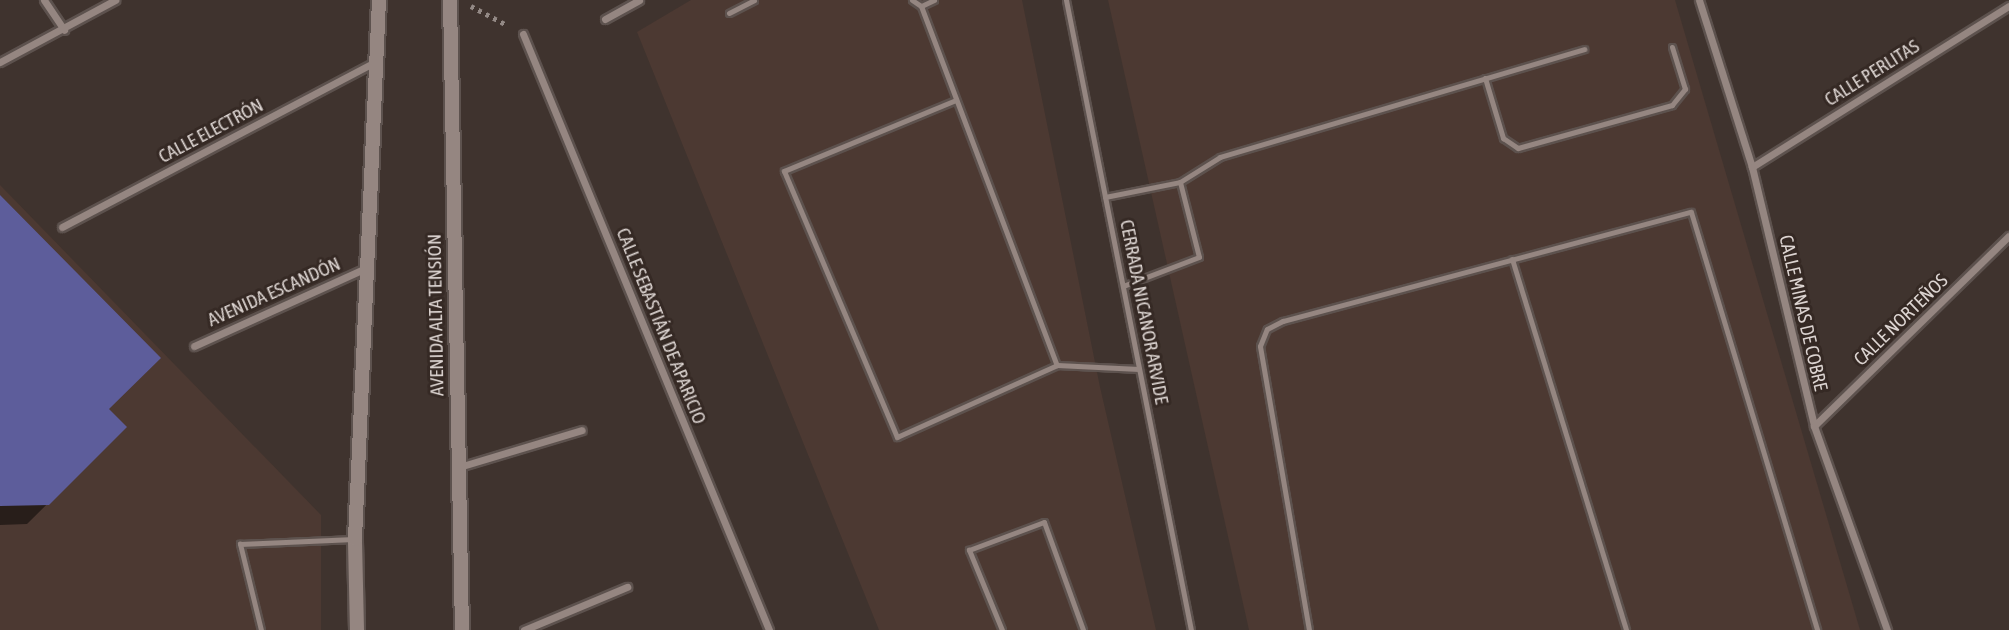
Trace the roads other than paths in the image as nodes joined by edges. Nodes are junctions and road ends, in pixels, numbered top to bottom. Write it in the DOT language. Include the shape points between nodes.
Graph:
graph roads {
  1 [pos="44,0"];
  2 [pos="115,0"];
  3 [pos="450,0"];
  4 [pos="639,0"];
  5 [pos="754,0"];
  6 [pos="912,0"];
  7 [pos="934,0"];
  8 [pos="1066,0"];
  9 [pos="1699,0"];
  10 [pos="378,1"];
  11 [pos="921,6"];
  12 [pos="2009,6"];
  13 [pos="729,13"];
  14 [pos="605,19"];
  15 [pos="64,30"];
  16 [pos="523,34"];
  17 [pos="1672,47"];
  18 [pos="1584,49"];
  19 [pos="0,62"];
  20 [pos="374,62"];
  21 [pos="1485,78"];
  22 [pos="956,100"];
  23 [pos="1752,167"];
  24 [pos="1180,182"];
  25 [pos="1105,197"];
  26 [pos="62,227"];
  27 [pos="2009,236"];
  28 [pos="1513,259"];
  29 [pos="366,267"];
  30 [pos="1123,286"];
  31 [pos="194,346"];
  32 [pos="1057,365"];
  33 [pos="1139,369"];
  34 [pos="1814,426"];
  35 [pos="582,430"];
  36 [pos="459,467"];
  37 [pos="355,539"];
  38 [pos="627,587"];
  39 [pos="261,630"];
  40 [pos="357,630"];
  41 [pos="462,630"];
  42 [pos="524,630"];
  43 [pos="769,630"];
  44 [pos="1002,630"];
  45 [pos="1083,630"];
  46 [pos="1191,630"];
  47 [pos="1310,630"];
  48 [pos="1626,630"];
  49 [pos="1817,630"];
  50 [pos="1886,630"];
  1 -- 15 [label="street"];
  2 -- 15 [label="street"];
  3 -- 36 [label="main road, AVENIDA ALTA TENSIÓN"];
  4 -- 14 [label="street"];
  5 -- 13 [label="lane"];
  6 -- 11 [label="lane"];
  7 -- 11 [label="lane"];
  8 -- 25 [label="lane, CERRADA NICANOR ARVIDE"];
  9 -- 23 [label="street, CALLE MINAS DE COBRE"];
  10 -- 20 [label="main road"];
  11 -- 22 [label="lane"];
  12 -- 23 [label="street, CALLE PERLITAS"];
  15 -- 19 [label="street"];
  16 -- 43 [label="street, CALLE SEBASTIÁN DE APARICIO"];
  17 -- 21 [label="lane" via="1685,89 1672,105 1517,148 1503,138"];
  18 -- 21 [label="lane"];
  20 -- 26 [label="street, CALLE ELECTRÓN"];
  20 -- 29 [label="main road"];
  21 -- 24 [label="lane" via="1220,157"];
  22 -- 32 [label="lane"];
  22 -- 32 [label="lane" via="784,172 897,437"];
  23 -- 34 [label="street, CALLE MINAS DE COBRE"];
  24 -- 25 [label="lane"];
  24 -- 30 [label="lane" via="1199,257"];
  25 -- 30 [label="lane, CERRADA NICANOR ARVIDE"];
  27 -- 34 [label="street, CALLE NORTEÑOS"];
  28 -- 47 [label="lane" via="1267,329 1260,346"];
  28 -- 48 [label="lane"];
  28 -- 49 [label="lane" via="1691,212"];
  29 -- 31 [label="street, AVENIDA ESCANDÓN"];
  29 -- 37 [label="main road"];
  30 -- 33 [label="lane, CERRADA NICANOR ARVIDE"];
  32 -- 33 [label="lane"];
  33 -- 46 [label="lane, CERRADA NICANOR ARVIDE"];
  34 -- 50 [label="street, CALLE MINAS DE COBRE"];
  35 -- 36 [label="street"];
  36 -- 41 [label="main road, AVENIDA ALTA TENSIÓN"];
  37 -- 39 [label="lane" via="240,544"];
  37 -- 40 [label="main road"];
  38 -- 42 [label="street"];
  44 -- 45 [label="lane" via="969,550 1044,522"];
}
